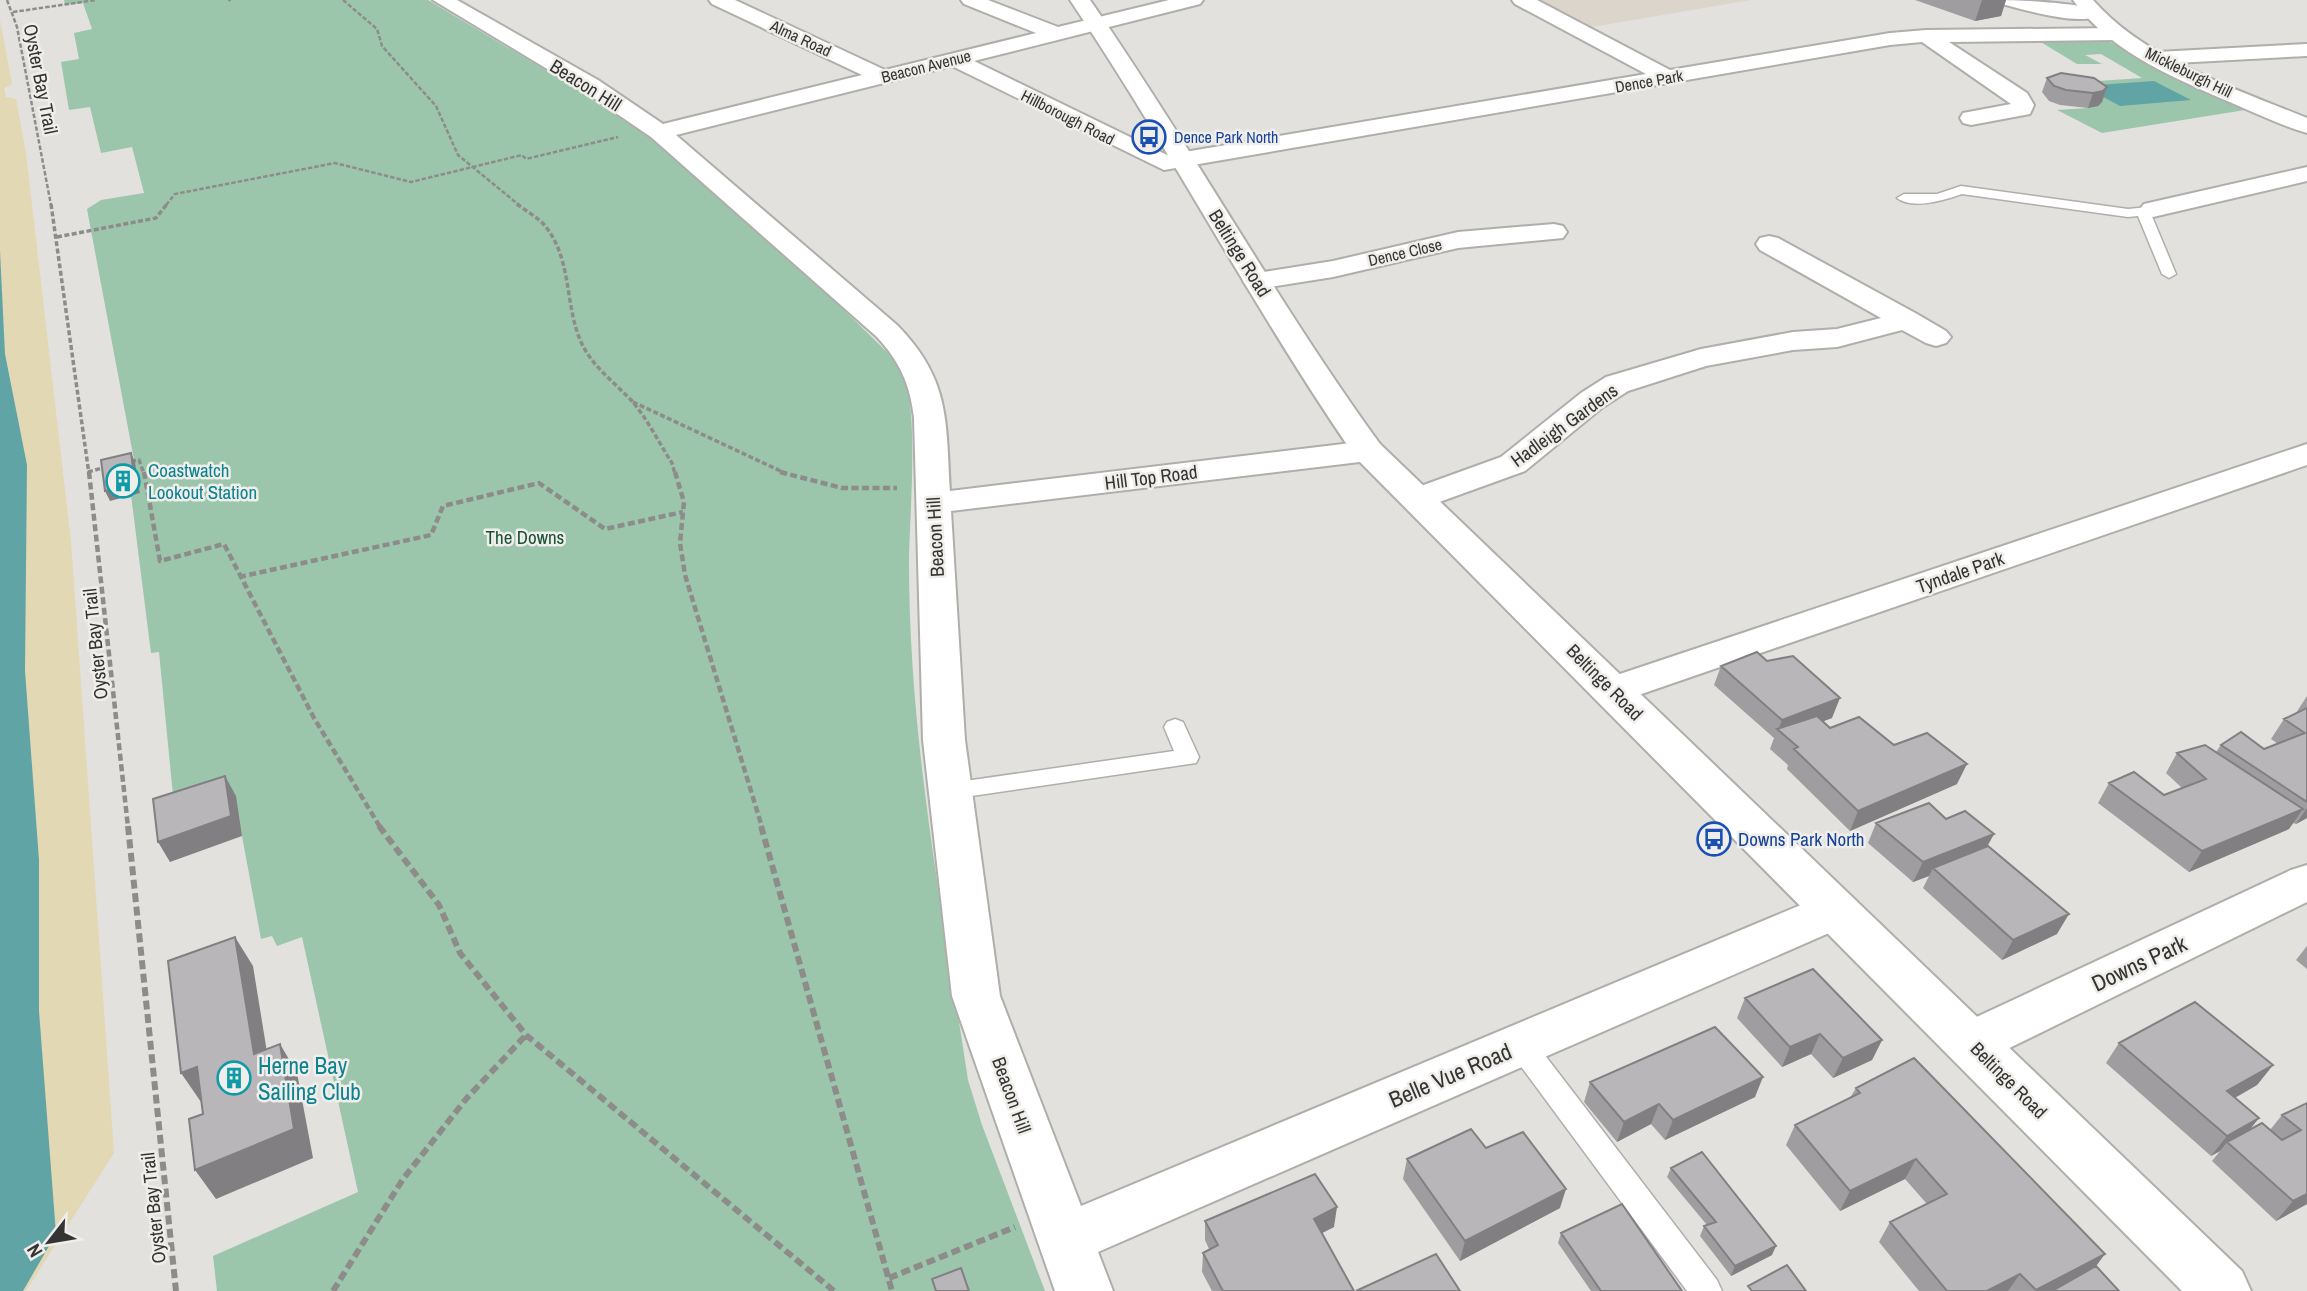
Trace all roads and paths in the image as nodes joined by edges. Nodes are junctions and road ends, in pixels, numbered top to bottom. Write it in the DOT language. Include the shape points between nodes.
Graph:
graph roads {
  1 [pos="7,0"];
  2 [pos="96,0"];
  3 [pos="343,0"];
  4 [pos="443,0"];
  5 [pos="719,0"];
  6 [pos="971,0"];
  7 [pos="1193,0"];
  8 [pos="1522,0"];
  9 [pos="2009,0"];
  10 [pos="2087,6"];
  11 [pos="13,12"];
  12 [pos="1089,12"];
  13 [pos="1057,34"];
  14 [pos="2117,34"];
  15 [pos="1926,36"];
  16 [pos="2307,50"];
  17 [pos="2157,58"];
  18 [pos="954,59"];
  19 [pos="883,77"];
  20 [pos="1667,78"];
  21 [pos="2307,126"];
  22 [pos="656,130"];
  23 [pos="2000,130"];
  24 [pos="1184,162"];
  25 [pos="471,168"];
  26 [pos="2307,174"];
  27 [pos="2178,186"];
  28 [pos="2204,197"];
  29 [pos="1904,198"];
  30 [pos="2148,210"];
  31 [pos="1554,232"];
  32 [pos="57,237"];
  33 [pos="1769,244"];
  34 [pos="2169,274"];
  35 [pos="1257,281"];
  36 [pos="1907,320"];
  37 [pos="1936,337"];
  38 [pos="633,402"];
  39 [pos="1368,451"];
  40 [pos="2307,454"];
  41 [pos="120,464"];
  42 [pos="109,466"];
  43 [pos="88,472"];
  44 [pos="933,495"];
  45 [pos="1419,498"];
  46 [pos="683,512"];
  47 [pos="239,577"];
  48 [pos="1613,690"];
  49 [pos="1175,727"];
  50 [pos="951,791"];
  51 [pos="2307,882"];
  52 [pos="1836,910"];
  53 [pos="526,1035"];
  54 [pos="1971,1043"];
  55 [pos="1521,1045"];
  56 [pos="1059,1226"];
  57 [pos="889,1278"];
  58 [pos="176,1291"];
  59 [pos="333,1291"];
  60 [pos="834,1291"];
  61 [pos="892,1291"];
  62 [pos="1084,1291"];
  63 [pos="1706,1291"];
  64 [pos="2222,1291"];
  1 -- 11 [label="path, Oyster Bay Trail"];
  2 -- 11 [label="path"];
  3 -- 25 [label="path" via="377,29 382,46 436,106 458,155"];
  4 -- 22 [label="street, Beacon Hill" via="590,85"];
  5 -- 19 [label="street, Alma Road"];
  6 -- 13 [label="street"];
  7 -- 12 [label="street, Beacon Avenue"];
  8 -- 20 [label="street"];
  9 -- 10 [label="street" via="2057,11"];
  10 -- 14 [label="street, Mickleburgh Hill"];
  11 -- 32 [label="path, Oyster Bay Trail"];
  12 -- 13 [label="street, Beacon Avenue"];
  12 -- 24 [label="street, Beltinge Road" via="1141,87"];
  13 -- 18 [label="street, Beacon Avenue"];
  14 -- 15 [label="street, Dence Park"];
  14 -- 17 [label="street, Mickleburgh Hill"];
  15 -- 20 [label="street, Dence Park"];
  15 -- 23 [label="street" via="2023,104 2012,113 1964,115"];
  16 -- 17 [label="street"];
  17 -- 21 [label="street, Mickleburgh Hill"];
  18 -- 19 [label="street, Beacon Avenue"];
  18 -- 24 [label="street, Hillborough Road" via="1144,156 1164,163"];
  19 -- 22 [label="street, Beacon Avenue"];
  20 -- 24 [label="street, Dence Park"];
  22 -- 25 [label="path"];
  22 -- 44 [label="street, Beacon Hill" via="909,353 927,394"];
  24 -- 35 [label="street, Beltinge Road"];
  25 -- 32 [label="path" via="411,183 335,163 175,194 156,218"];
  25 -- 38 [label="path" via="545,225 566,269 582,344 594,363"];
  26 -- 28 [label="street"];
  27 -- 28 [label="street"];
  28 -- 30 [label="street"];
  29 -- 30 [label="lane" via="1938,198 1961,190 2128,213"];
  30 -- 34 [label="lane"];
  31 -- 35 [label="street, Dence Close" via="1458,240"];
  32 -- 43 [label="path, Oyster Bay Trail"];
  33 -- 36 [label="street"];
  35 -- 39 [label="street, Beltinge Road"];
  36 -- 37 [label="street"];
  36 -- 45 [label="street, Hadleigh Gardens" via="1837,338 1785,336 1617,384 1513,464"];
  38 -- 44 [label="path" via="779,472 842,488"];
  38 -- 46 [label="path" via="672,463"];
  39 -- 44 [label="street, Hill Top Road"];
  39 -- 45 [label="street, Beltinge Road"];
  40 -- 48 [label="street, Tyndale Park"];
  41 -- 47 [label="path" via="142,463 160,561 224,544"];
  42 -- 43 [label="path"];
  43 -- 58 [label="path, Oyster Bay Trail" via="101,559"];
  44 -- 50 [label="street, Beacon Hill" via="944,740"];
  45 -- 48 [label="street, Beltinge Road"];
  46 -- 47 [label="path" via="605,529 539,483 443,506 431,535"];
  46 -- 57 [label="path" via="680,543 685,575 738,743"];
  47 -- 53 [label="path" via="314,718 380,828 439,905 460,953"];
  48 -- 52 [label="street, Beltinge Road"];
  49 -- 50 [label="lane" via="1188,757"];
  50 -- 56 [label="street, Beacon Hill" via="976,996"];
  51 -- 54 [label="street, Downs Park"];
  52 -- 54 [label="street, Beltinge Road"];
  52 -- 55 [label="street, Belle Vue Road"];
  53 -- 59 [label="path" via="466,1099 403,1179"];
  53 -- 60 [label="path"];
  54 -- 64 [label="street, Beltinge Road"];
  55 -- 56 [label="street, Belle Vue Road"];
  55 -- 63 [label="lane"];
  56 -- 57 [label="path"];
  56 -- 62 [label="street, Beacon Hill"];
  57 -- 61 [label="path"];
}
